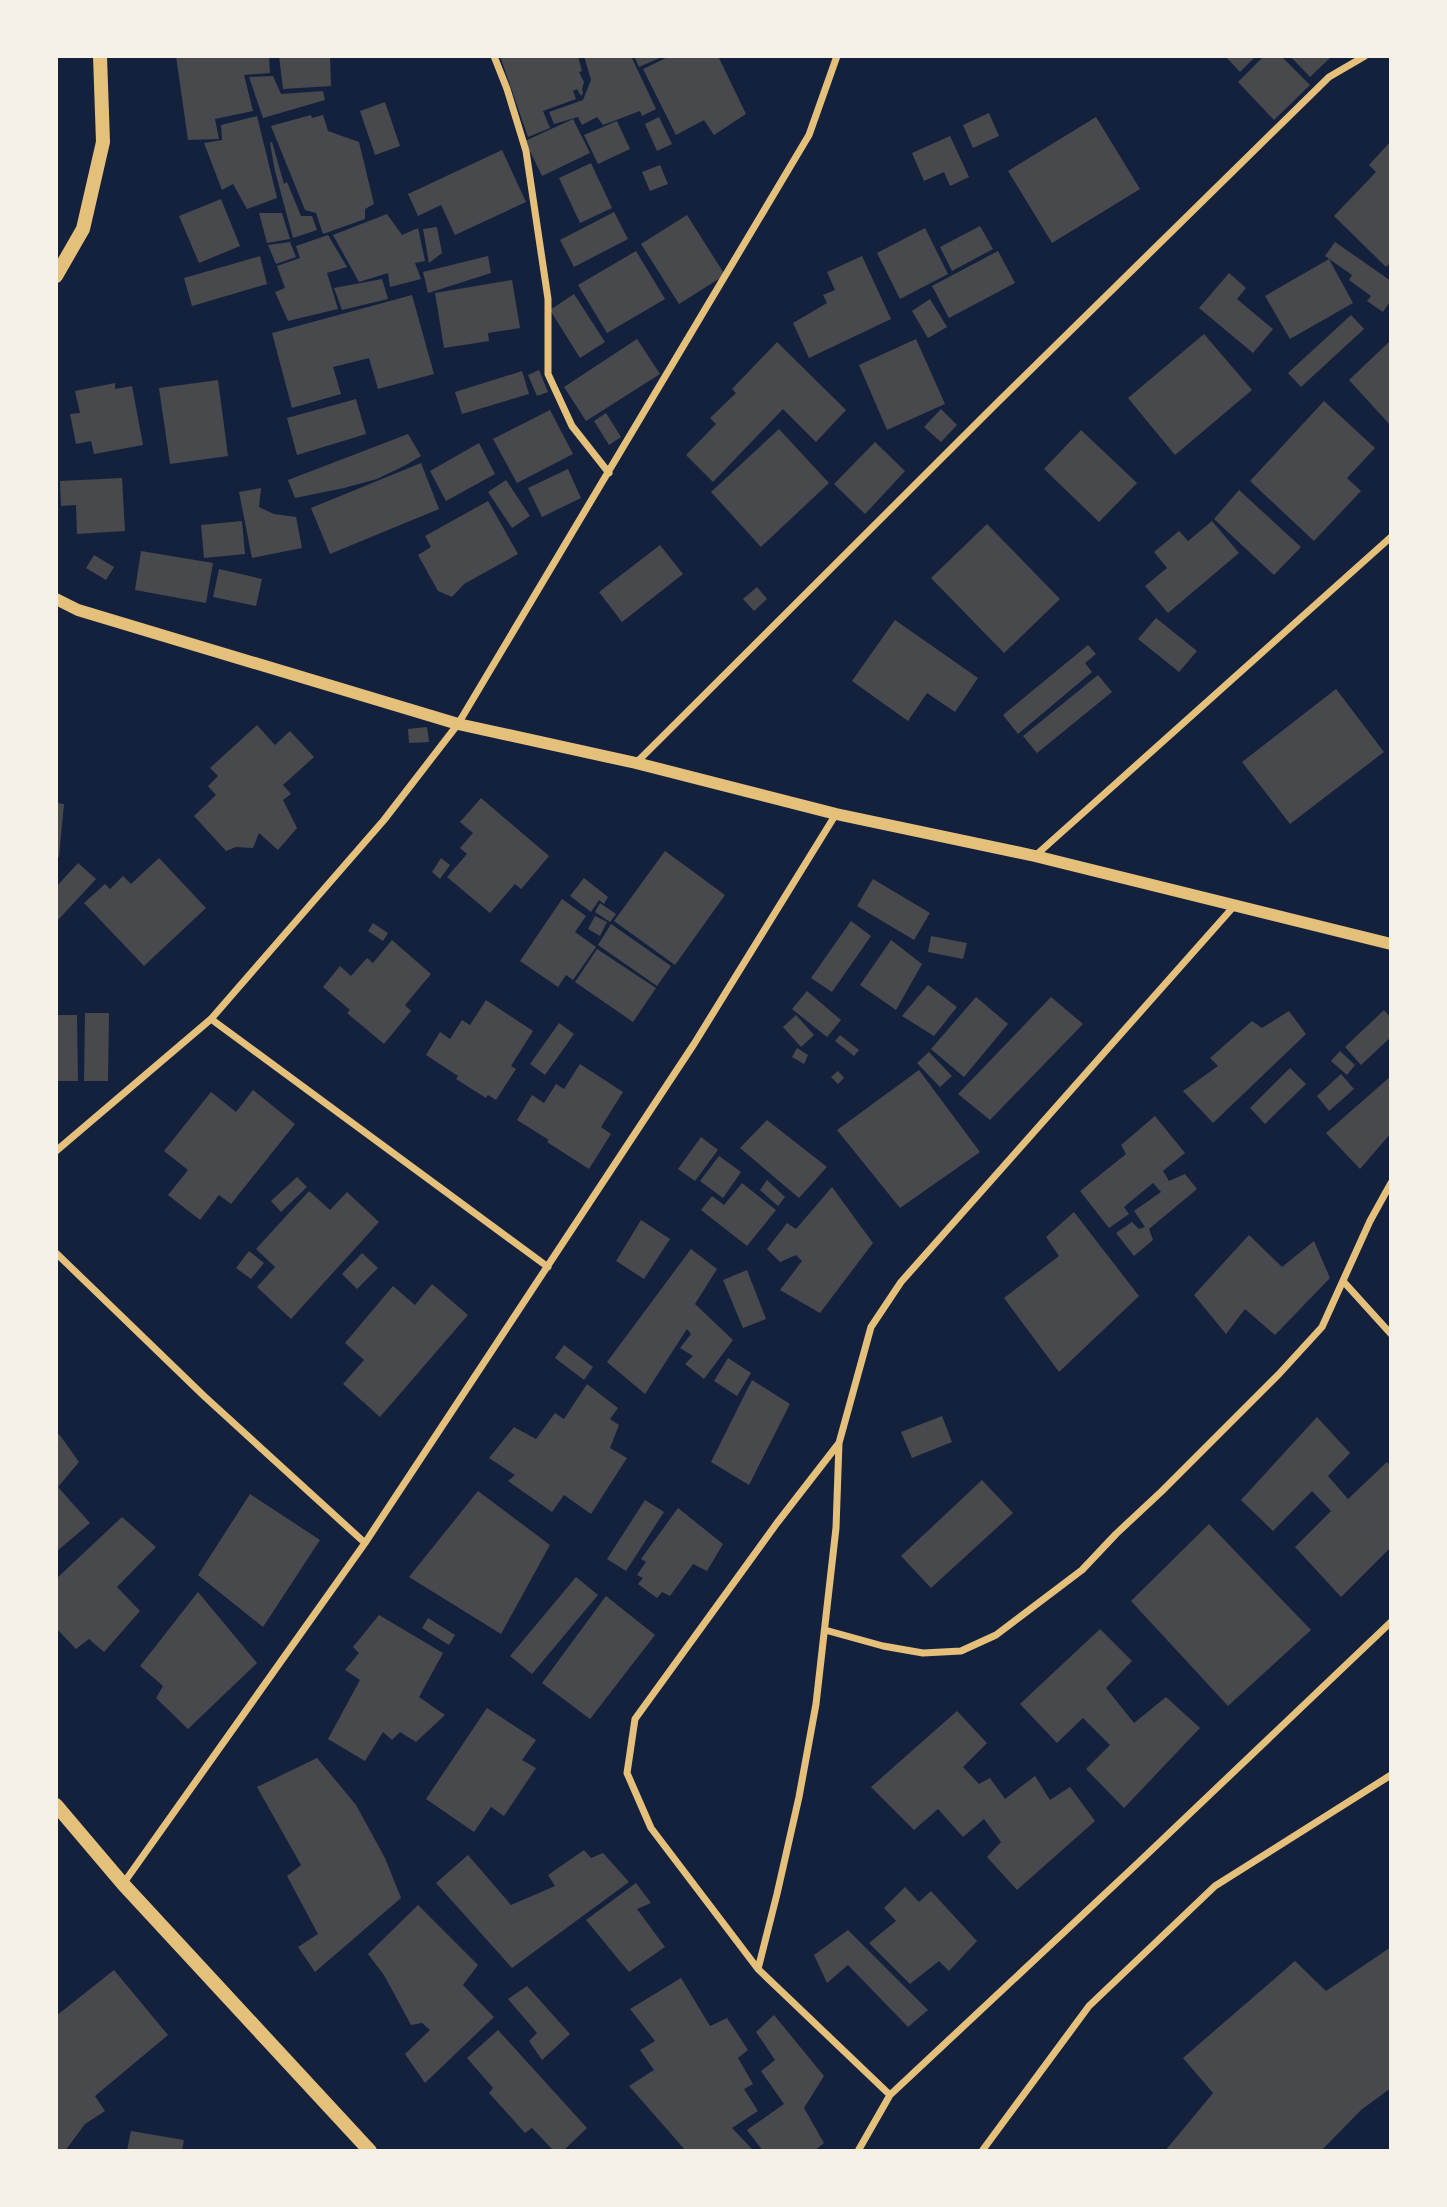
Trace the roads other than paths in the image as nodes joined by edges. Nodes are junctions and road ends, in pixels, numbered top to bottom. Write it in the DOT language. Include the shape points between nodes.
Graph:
graph roads {
  1 [pos="100,56"];
  2 [pos="494,56"];
  3 [pos="837,56"];
  4 [pos="1365,56"];
  5 [pos="56,276"];
  6 [pos="610,473"];
  7 [pos="1391,537"];
  8 [pos="56,599"];
  9 [pos="458,724"];
  10 [pos="636,763"];
  11 [pos="836,814"];
  12 [pos="1035,856"];
  13 [pos="1236,905"];
  14 [pos="1391,944"];
  15 [pos="211,1018"];
  16 [pos="56,1151"];
  17 [pos="1391,1183"];
  18 [pos="56,1253"];
  19 [pos="548,1267"];
  20 [pos="1343,1280"];
  21 [pos="1391,1334"];
  22 [pos="839,1443"];
  23 [pos="365,1543"];
  24 [pos="1391,1622"];
  25 [pos="825,1630"];
  26 [pos="1391,1775"];
  27 [pos="56,1805"];
  28 [pos="123,1884"];
  29 [pos="758,1969"];
  30 [pos="890,2095"];
  31 [pos="370,2151"];
  32 [pos="858,2151"];
  33 [pos="982,2151"];
  1 -- 5 [label="main road" via="103,142 83,229"];
  2 -- 6 [label="street" via="526,151 548,299 548,374 572,426"];
  3 -- 6 [label="street" via="808,135"];
  4 -- 10 [label="street" via="1329,77"];
  6 -- 9 [label="street"];
  7 -- 12 [label="street"];
  8 -- 9 [label="street" via="78,610"];
  9 -- 10 [label="street"];
  9 -- 15 [label="street" via="384,820"];
  10 -- 11 [label="street"];
  11 -- 12 [label="street"];
  11 -- 19 [label="street" via="694,1044"];
  12 -- 13 [label="street"];
  13 -- 14 [label="street"];
  13 -- 22 [label="street" via="901,1282 871,1327"];
  15 -- 16 [label="street"];
  15 -- 19 [label="street"];
  17 -- 20 [label="street"];
  18 -- 23 [label="street"];
  19 -- 23 [label="street"];
  20 -- 21 [label="street"];
  20 -- 25 [label="street" via="1322,1327 1279,1374 1082,1570 996,1634 961,1651 923,1653"];
  22 -- 25 [label="street"];
  22 -- 29 [label="street" via="635,1719 626,1773 651,1828"];
  23 -- 28 [label="street"];
  24 -- 30 [label="street"];
  25 -- 29 [label="street" via="799,1797"];
  26 -- 33 [label="street" via="1215,1886 1089,2006"];
  27 -- 28 [label="main road"];
  28 -- 31 [label="main road"];
  29 -- 30 [label="street"];
  30 -- 32 [label="street"];
}
